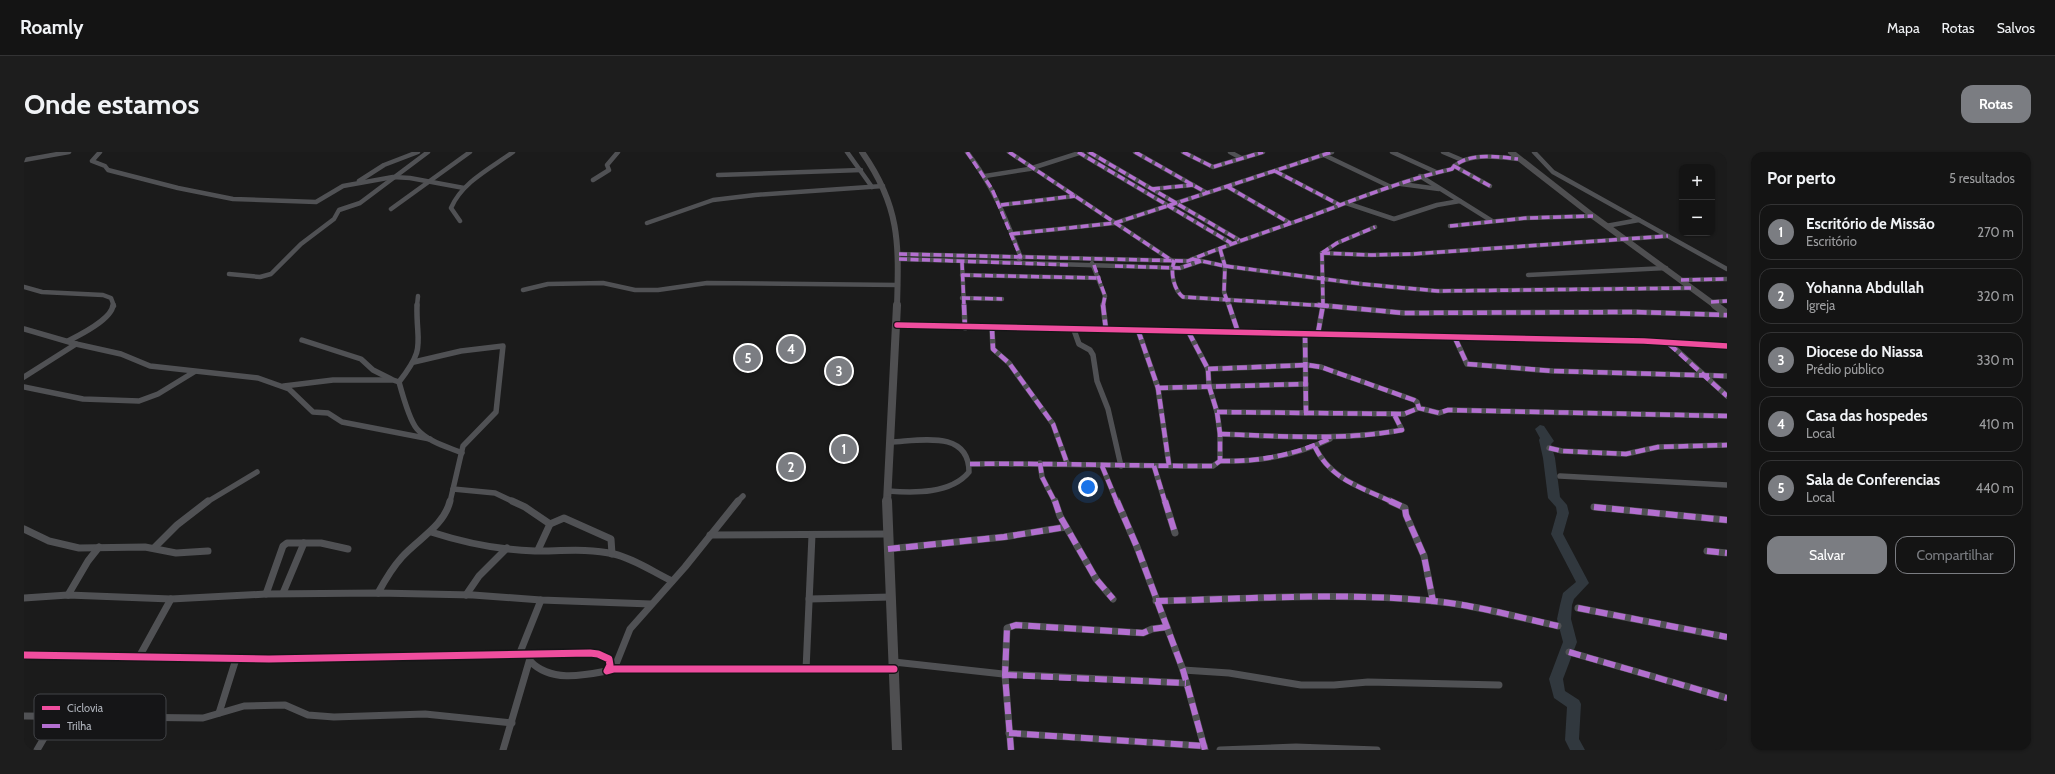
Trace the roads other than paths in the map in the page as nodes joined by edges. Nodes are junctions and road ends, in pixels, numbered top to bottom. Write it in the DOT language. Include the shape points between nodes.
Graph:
graph roads {
  1 [pos="69,152"];
  2 [pos="100,152"];
  3 [pos="418,152"];
  4 [pos="428,152"];
  5 [pos="470,152"];
  6 [pos="513,152"];
  7 [pos="618,152"];
  8 [pos="846,152"];
  9 [pos="862,152"];
  10 [pos="967,152"];
  11 [pos="1008,152"];
  12 [pos="1080,152"];
  13 [pos="1089,152"];
  14 [pos="1135,152"];
  15 [pos="1183,152"];
  16 [pos="1230,152"];
  17 [pos="1263,152"];
  18 [pos="1332,152"];
  19 [pos="1392,152"];
  20 [pos="1443,152"];
  21 [pos="1511,152"];
  22 [pos="1534,152"];
  23 [pos="1324,155"];
  24 [pos="1241,158"];
  25 [pos="1518,159"];
  26 [pos="24,160"];
  27 [pos="1462,160"];
  28 [pos="1454,166"];
  29 [pos="1033,167"];
  30 [pos="862,170"];
  31 [pos="1274,171"];
  32 [pos="1436,172"];
  33 [pos="1125,173"];
  34 [pos="718,175"];
  35 [pos="985,176"];
  36 [pos="1119,176"];
  37 [pos="1420,176"];
  38 [pos="393,177"];
  39 [pos="594,180"];
  40 [pos="428,182"];
  41 [pos="350,184"];
  42 [pos="1400,184"];
  43 [pos="1193,185"];
  44 [pos="883,186"];
  45 [pos="1490,186"];
  46 [pos="872,187"];
  47 [pos="1228,187"];
  48 [pos="1391,187"];
  49 [pos="464,188"];
  50 [pos="1152,189"];
  51 [pos="1441,189"];
  52 [pos="1207,193"];
  53 [pos="1075,196"];
  54 [pos="1460,201"];
  55 [pos="1346,203"];
  56 [pos="1176,204"];
  57 [pos="1340,205"];
  58 [pos="1001,206"];
  59 [pos="1168,206"];
  60 [pos="391,209"];
  61 [pos="1593,216"];
  62 [pos="460,220"];
  63 [pos="1639,220"];
  64 [pos="1492,221"];
  65 [pos="646,222"];
  66 [pos="1115,223"];
  67 [pos="1290,223"];
  68 [pos="1450,226"];
  69 [pos="1606,226"];
  70 [pos="1374,227"];
  71 [pos="1012,234"];
  72 [pos="1668,236"];
  73 [pos="1239,240"];
  74 [pos="1626,240"];
  75 [pos="1231,243"];
  76 [pos="1220,249"];
  77 [pos="1322,253"];
  78 [pos="899,257"];
  79 [pos="1021,258"];
  80 [pos="1192,259"];
  81 [pos="1090,261"];
  82 [pos="1201,261"];
  83 [pos="962,262"];
  84 [pos="1003,263"];
  85 [pos="1010,264"];
  86 [pos="1173,265"];
  87 [pos="1094,266"];
  88 [pos="1225,266"];
  89 [pos="1666,268"];
  90 [pos="1727,268"];
  91 [pos="230,274"];
  92 [pos="1528,274"];
  93 [pos="962,275"];
  94 [pos="1004,275"];
  95 [pos="1099,278"];
  96 [pos="1323,279"];
  97 [pos="1727,279"];
  98 [pos="1681,280"];
  99 [pos="898,285"];
  100 [pos="24,287"];
  101 [pos="1691,288"];
  102 [pos="523,290"];
  103 [pos="418,296"];
  104 [pos="962,298"];
  105 [pos="1002,299"];
  106 [pos="1226,299"];
  107 [pos="1727,301"];
  108 [pos="1711,302"];
  109 [pos="1323,306"];
  110 [pos="1727,315"];
  111 [pos="897,325"];
  112 [pos="965,328"];
  113 [pos="24,329"];
  114 [pos="992,329"];
  115 [pos="1074,330"];
  116 [pos="1106,330"];
  117 [pos="1138,330"];
  118 [pos="1188,331"];
  119 [pos="1238,332"];
  120 [pos="1305,333"];
  121 [pos="1318,333"];
  122 [pos="1455,338"];
  123 [pos="302,340"];
  124 [pos="68,341"];
  125 [pos="1668,342"];
  126 [pos="76,344"];
  127 [pos="1727,346"];
  128 [pos="414,362"];
  129 [pos="1307,365"];
  130 [pos="1208,368"];
  131 [pos="194,372"];
  132 [pos="1704,375"];
  133 [pos="1727,376"];
  134 [pos="24,377"];
  135 [pos="392,380"];
  136 [pos="400,382"];
  137 [pos="1306,384"];
  138 [pos="280,386"];
  139 [pos="1210,386"];
  140 [pos="24,387"];
  141 [pos="1158,388"];
  142 [pos="1727,396"];
  143 [pos="1419,408"];
  144 [pos="1217,412"];
  145 [pos="1306,412"];
  146 [pos="1394,414"];
  147 [pos="1727,416"];
  148 [pos="1220,434"];
  149 [pos="1331,438"];
  150 [pos="430,439"];
  151 [pos="890,442"];
  152 [pos="1727,445"];
  153 [pos="1315,447"];
  154 [pos="1550,448"];
  155 [pos="462,453"];
  156 [pos="1220,461"];
  157 [pos="1040,463"];
  158 [pos="1066,463"];
  159 [pos="970,464"];
  160 [pos="1169,465"];
  161 [pos="1102,466"];
  162 [pos="1121,466"];
  163 [pos="1154,466"];
  164 [pos="257,472"];
  165 [pos="1560,476"];
  166 [pos="1727,485"];
  167 [pos="453,489"];
  168 [pos="888,491"];
  169 [pos="743,496"];
  170 [pos="1594,507"];
  171 [pos="1727,520"];
  172 [pos="550,524"];
  173 [pos="1066,527"];
  174 [pos="24,529"];
  175 [pos="430,532"];
  176 [pos="1175,533"];
  177 [pos="888,534"];
  178 [pos="710,535"];
  179 [pos="812,535"];
  180 [pos="304,543"];
  181 [pos="99,547"];
  182 [pos="154,548"];
  183 [pos="507,548"];
  184 [pos="348,549"];
  185 [pos="888,549"];
  186 [pos="208,550"];
  187 [pos="538,550"];
  188 [pos="1707,551"];
  189 [pos="612,554"];
  190 [pos="1727,554"];
  191 [pos="672,581"];
  192 [pos="283,593"];
  193 [pos="378,593"];
  194 [pos="266,594"];
  195 [pos="68,595"];
  196 [pos="466,595"];
  197 [pos="891,597"];
  198 [pos="24,598"];
  199 [pos="171,599"];
  200 [pos="809,599"];
  201 [pos="1113,599"];
  202 [pos="541,600"];
  203 [pos="1156,601"];
  204 [pos="1433,601"];
  205 [pos="651,604"];
  206 [pos="1578,608"];
  207 [pos="1558,626"];
  208 [pos="1167,627"];
  209 [pos="1727,637"];
  210 [pos="1569,652"];
  211 [pos="24,655"];
  212 [pos="519,655"];
  213 [pos="139,657"];
  214 [pos="531,658"];
  215 [pos="236,659"];
  216 [pos="894,666"];
  217 [pos="611,670"];
  218 [pos="806,670"];
  219 [pos="1183,670"];
  220 [pos="1005,675"];
  221 [pos="1186,683"];
  222 [pos="1499,685"];
  223 [pos="1727,698"];
  224 [pos="220,713"];
  225 [pos="166,719"];
  226 [pos="512,724"];
  227 [pos="1009,733"];
  228 [pos="43,740"];
  229 [pos="1205,748"];
  230 [pos="37,750"];
  231 [pos="503,750"];
  232 [pos="897,750"];
  233 [pos="1011,750"];
  234 [pos="1220,750"];
  235 [pos="1376,750"];
  1 -- 26 [label="street"];
  2 -- 41 [label="street" via="92,161 105,166 108,170 234,199 316,202 338,188"];
  3 -- 41 [label="street"];
  4 -- 38 [label="street"];
  5 -- 40 [label="street"];
  6 -- 49 [label="street"];
  7 -- 39 [label="street" via="607,165 609,170"];
  8 -- 30 [label="street"];
  9 -- 44 [label="main road"];
  10 -- 35 [label="street"];
  11 -- 29 [label="street"];
  12 -- 29 [label="street"];
  12 -- 36 [label="street"];
  13 -- 33 [label="street"];
  14 -- 43 [label="street"];
  15 -- 24 [label="street" via="1213,167"];
  16 -- 24 [label="street"];
  17 -- 24 [label="street"];
  18 -- 23 [label="street"];
  19 -- 32 [label="street"];
  20 -- 27 [label="street"];
  21 -- 25 [label="main road"];
  22 -- 63 [label="street" via="1553,172"];
  23 -- 31 [label="street"];
  23 -- 48 [label="street"];
  25 -- 27 [label="street" via="1481,156"];
  25 -- 61 [label="main road"];
  27 -- 28 [label="street"];
  28 -- 32 [label="street" via="1452,169"];
  28 -- 45 [label="street"];
  29 -- 35 [label="street"];
  29 -- 53 [label="street"];
  30 -- 34 [label="street"];
  30 -- 46 [label="street"];
  31 -- 47 [label="street"];
  31 -- 57 [label="street"];
  32 -- 37 [label="street"];
  33 -- 36 [label="street"];
  33 -- 50 [label="street"];
  35 -- 58 [label="street"];
  36 -- 59 [label="street"];
  37 -- 42 [label="street"];
  37 -- 51 [label="street"];
  38 -- 40 [label="street"];
  38 -- 41 [label="street"];
  38 -- 91 [label="street" via="360,204 339,210 334,219 301,244 271,274 260,277"];
  40 -- 49 [label="street"];
  40 -- 60 [label="street"];
  42 -- 48 [label="street"];
  42 -- 51 [label="street"];
  43 -- 50 [label="street"];
  43 -- 52 [label="street"];
  44 -- 46 [label="street"];
  44 -- 78 [label="main road" via="895,219"];
  46 -- 65 [label="street" via="726,198 698,204 661,220"];
  47 -- 52 [label="street"];
  47 -- 67 [label="street"];
  48 -- 55 [label="street"];
  49 -- 62 [label="street" via="451,208"];
  50 -- 56 [label="street"];
  51 -- 54 [label="street"];
  52 -- 56 [label="street"];
  53 -- 58 [label="street"];
  53 -- 66 [label="street"];
  54 -- 55 [label="street" via="1437,205 1394,219"];
  54 -- 64 [label="street"];
  55 -- 57 [label="street"];
  56 -- 59 [label="street"];
  56 -- 73 [label="street"];
  57 -- 67 [label="street"];
  58 -- 71 [label="street"];
  59 -- 66 [label="street"];
  59 -- 75 [label="street"];
  61 -- 64 [label="street"];
  61 -- 69 [label="main road"];
  63 -- 69 [label="street"];
  63 -- 72 [label="street"];
  64 -- 68 [label="street"];
  66 -- 71 [label="street"];
  66 -- 86 [label="street"];
  67 -- 73 [label="street"];
  69 -- 74 [label="main road"];
  70 -- 77 [label="street" via="1337,243"];
  71 -- 79 [label="street"];
  72 -- 74 [label="street"];
  72 -- 90 [label="street"];
  73 -- 75 [label="street"];
  74 -- 77 [label="street" via="1389,256"];
  74 -- 89 [label="main road"];
  75 -- 76 [label="street"];
  76 -- 80 [label="street"];
  76 -- 88 [label="street"];
  77 -- 96 [label="street"];
  78 -- 79 [label="street"];
  78 -- 83 [label="street"];
  78 -- 99 [label="main road"];
  79 -- 81 [label="street"];
  79 -- 85 [label="street"];
  80 -- 82 [label="street"];
  80 -- 86 [label="street"];
  81 -- 86 [label="street"];
  81 -- 87 [label="street"];
  82 -- 86 [label="street" via="1188,267"];
  82 -- 88 [label="street"];
  83 -- 84 [label="street"];
  83 -- 93 [label="street"];
  84 -- 85 [label="street"];
  84 -- 94 [label="street"];
  85 -- 87 [label="street"];
  86 -- 87 [label="street"];
  86 -- 106 [label="street" via="1179,295"];
  87 -- 95 [label="street"];
  88 -- 96 [label="street"];
  88 -- 106 [label="street"];
  89 -- 92 [label="street"];
  89 -- 98 [label="main road"];
  93 -- 94 [label="street"];
  93 -- 104 [label="street"];
  94 -- 95 [label="street"];
  95 -- 116 [label="street" via="1105,296 1103,306"];
  96 -- 101 [label="street" via="1438,290"];
  96 -- 109 [label="street"];
  97 -- 98 [label="street"];
  98 -- 101 [label="main road"];
  99 -- 102 [label="street" via="707,284 635,290 603,283 548,284"];
  99 -- 111 [label="main road"];
  100 -- 124 [label="street" via="42,292 102,295 111,298 114,307 110,312"];
  101 -- 108 [label="main road"];
  103 -- 128 [label="street" via="415,306 419,345"];
  104 -- 105 [label="street"];
  104 -- 112 [label="street"];
  106 -- 109 [label="street"];
  106 -- 119 [label="street"];
  107 -- 108 [label="street"];
  108 -- 110 [label="main road"];
  109 -- 110 [label="street" via="1404,313 1636,312"];
  109 -- 121 [label="street"];
  111 -- 112 [label="street"];
  111 -- 151 [label="main road"];
  112 -- 114 [label="street"];
  113 -- 124 [label="street"];
  114 -- 115 [label="street"];
  114 -- 158 [label="street" via="992,347 1009,363 1053,424"];
  115 -- 116 [label="street"];
  115 -- 162 [label="street" via="1079,344 1090,350 1093,355 1097,381 1108,409"];
  116 -- 117 [label="street"];
  117 -- 118 [label="street"];
  117 -- 141 [label="street"];
  118 -- 119 [label="street"];
  118 -- 130 [label="street"];
  119 -- 120 [label="street"];
  120 -- 121 [label="street"];
  120 -- 129 [label="street"];
  121 -- 122 [label="street"];
  122 -- 125 [label="street"];
  122 -- 132 [label="street" via="1467,364 1561,371"];
  123 -- 135 [label="street" via="352,355"];
  124 -- 126 [label="street"];
  125 -- 127 [label="street"];
  125 -- 132 [label="street"];
  126 -- 131 [label="street" via="114,352 150,366"];
  126 -- 134 [label="street"];
  128 -- 136 [label="street"];
  128 -- 155 [label="street" via="461,351 503,346 496,412 491,420 467,440"];
  129 -- 130 [label="street"];
  129 -- 137 [label="street"];
  129 -- 143 [label="street" via="1321,367 1414,400"];
  130 -- 139 [label="street"];
  131 -- 138 [label="street" via="258,378"];
  131 -- 140 [label="street" via="158,394 139,401 83,399"];
  132 -- 133 [label="street"];
  132 -- 142 [label="street"];
  135 -- 136 [label="street"];
  135 -- 138 [label="street" via="333,380"];
  136 -- 150 [label="street" via="417,429"];
  137 -- 139 [label="street"];
  137 -- 145 [label="street"];
  138 -- 150 [label="street" via="295,393 313,412 328,413 342,422"];
  139 -- 141 [label="street"];
  139 -- 144 [label="street"];
  141 -- 160 [label="street"];
  143 -- 146 [label="street" via="1404,414"];
  143 -- 147 [label="street" via="1438,413 1448,410"];
  144 -- 145 [label="street"];
  144 -- 148 [label="street"];
  145 -- 146 [label="street"];
  146 -- 149 [label="street" via="1402,430"];
  148 -- 149 [label="street"];
  148 -- 156 [label="street"];
  149 -- 153 [label="street"];
  150 -- 155 [label="street"];
  151 -- 159 [label="street" via="949,443 959,446"];
  151 -- 168 [label="main road"];
  152 -- 154 [label="street" via="1658,447 1626,454 1562,451"];
  153 -- 156 [label="street" via="1256,461"];
  153 -- 204 [label="street" via="1321,459 1336,475 1405,508 1424,556"];
  155 -- 167 [label="street"];
  156 -- 160 [label="street" via="1213,466"];
  157 -- 158 [label="street"];
  157 -- 159 [label="street"];
  157 -- 173 [label="street" via="1042,477"];
  158 -- 161 [label="street"];
  159 -- 168 [label="street" via="963,480 954,485 938,489"];
  160 -- 163 [label="street"];
  161 -- 162 [label="street"];
  161 -- 203 [label="street" via="1137,547"];
  162 -- 163 [label="street"];
  163 -- 176 [label="street"];
  164 -- 182 [label="street" via="196,508 174,526"];
  165 -- 166 [label="street"];
  167 -- 172 [label="street" via="495,494 525,507"];
  167 -- 175 [label="street" via="449,506"];
  168 -- 177 [label="main road"];
  169 -- 178 [label="street"];
  170 -- 171 [label="street"];
  172 -- 187 [label="street"];
  172 -- 189 [label="street" via="564,518 608,537 611,539"];
  173 -- 185 [label="street" via="1004,537"];
  173 -- 201 [label="street" via="1096,579"];
  174 -- 181 [label="street" via="50,541 79,548"];
  175 -- 183 [label="street" via="457,540"];
  175 -- 193 [label="street" via="399,560"];
  177 -- 179 [label="street"];
  177 -- 185 [label="main road"];
  178 -- 179 [label="street"];
  178 -- 191 [label="street"];
  179 -- 200 [label="street"];
  180 -- 184 [label="street" via="321,543"];
  180 -- 192 [label="street"];
  180 -- 194 [label="street" via="284,545"];
  181 -- 182 [label="street"];
  181 -- 195 [label="street"];
  182 -- 186 [label="street" via="176,553"];
  183 -- 187 [label="street"];
  183 -- 196 [label="street" via="479,576"];
  185 -- 197 [label="main road"];
  187 -- 189 [label="street"];
  188 -- 190 [label="street"];
  189 -- 191 [label="street" via="627,557"];
  191 -- 205 [label="street"];
  192 -- 193 [label="street"];
  192 -- 194 [label="street"];
  193 -- 196 [label="street"];
  194 -- 199 [label="street"];
  195 -- 198 [label="street"];
  195 -- 199 [label="street"];
  196 -- 202 [label="street"];
  197 -- 200 [label="street"];
  197 -- 216 [label="main road"];
  199 -- 213 [label="street"];
  200 -- 218 [label="street"];
  202 -- 205 [label="street"];
  202 -- 212 [label="street"];
  203 -- 204 [label="street" via="1264,601 1349,597"];
  203 -- 208 [label="street"];
  204 -- 207 [label="street" via="1502,612"];
  205 -- 217 [label="street" via="630,629"];
  206 -- 209 [label="street"];
  208 -- 219 [label="street"];
  208 -- 220 [label="street" via="1143,633 1016,626 1007,628"];
  210 -- 223 [label="street"];
  211 -- 213 [label="street"];
  212 -- 214 [label="street"];
  212 -- 215 [label="street"];
  213 -- 215 [label="street"];
  214 -- 217 [label="street" via="538,670 546,673"];
  214 -- 217 [label="street" via="598,654 608,659"];
  214 -- 226 [label="street"];
  215 -- 224 [label="street"];
  216 -- 218 [label="street"];
  216 -- 220 [label="street"];
  216 -- 232 [label="main road"];
  217 -- 218 [label="street"];
  219 -- 221 [label="street"];
  219 -- 222 [label="street" via="1229,673 1301,685 1368,682"];
  220 -- 221 [label="street"];
  220 -- 227 [label="street"];
  221 -- 229 [label="street"];
  224 -- 225 [label="street" via="203,718"];
  224 -- 226 [label="street" via="244,706 285,705 308,715 334,717 425,714"];
  226 -- 231 [label="street"];
  227 -- 229 [label="street"];
  227 -- 233 [label="street"];
  228 -- 230 [label="street"];
  234 -- 235 [label="street" via="1296,747"];
}
